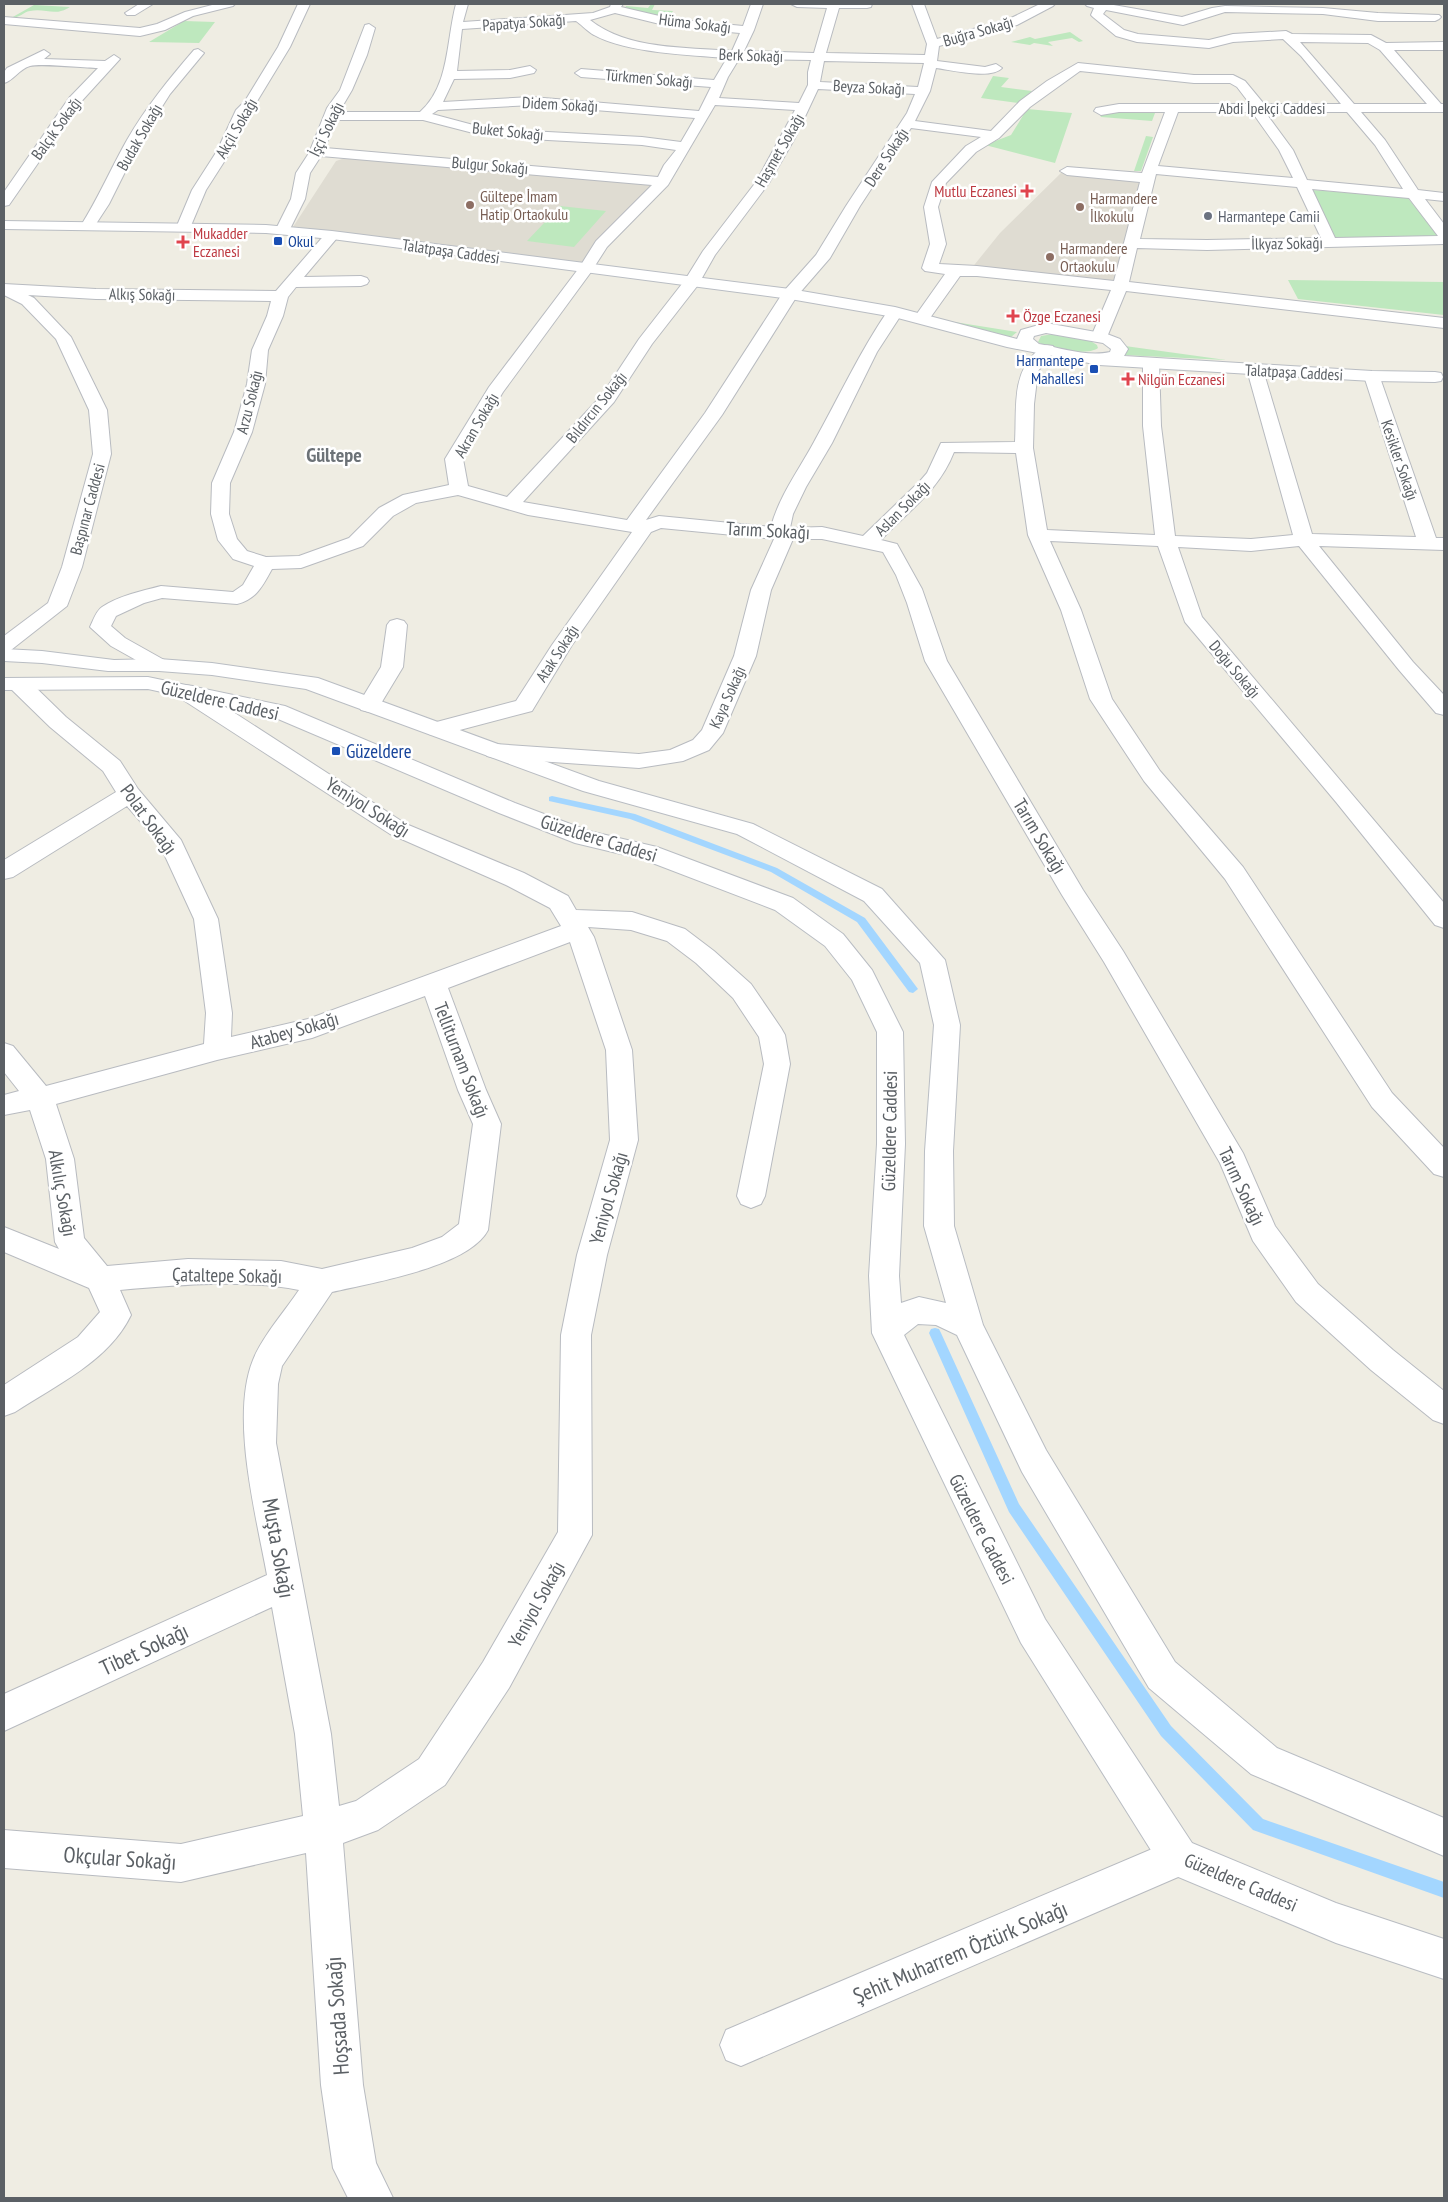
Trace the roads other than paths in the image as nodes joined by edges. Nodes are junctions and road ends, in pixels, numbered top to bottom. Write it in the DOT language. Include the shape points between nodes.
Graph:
graph roads {
  1 [pos="148,4"];
  2 [pos="229,4"];
  3 [pos="304,4"];
  4 [pos="462,4"];
  5 [pos="582,4"];
  6 [pos="757,4"];
  7 [pos="782,4"];
  8 [pos="797,4"];
  9 [pos="834,4"];
  10 [pos="918,4"];
  11 [pos="1049,4"];
  12 [pos="1166,4"];
  13 [pos="867,5"];
  14 [pos="1097,6"];
  15 [pos="614,8"];
  16 [pos="131,13"];
  17 [pos="1439,14"];
  18 [pos="1144,15"];
  19 [pos="580,18"];
  20 [pos="4,21"];
  21 [pos="456,26"];
  22 [pos="1444,26"];
  23 [pos="369,28"];
  24 [pos="748,30"];
  25 [pos="1289,38"];
  26 [pos="933,44"];
  27 [pos="1444,46"];
  28 [pos="1384,47"];
  29 [pos="198,53"];
  30 [pos="45,54"];
  31 [pos="735,56"];
  32 [pos="819,58"];
  33 [pos="30,62"];
  34 [pos="930,62"];
  35 [pos="996,68"];
  36 [pos="530,70"];
  37 [pos="581,73"];
  38 [pos="450,75"];
  39 [pos="4,79"];
  40 [pos="718,84"];
  41 [pos="814,85"];
  42 [pos="924,90"];
  43 [pos="710,101"];
  44 [pos="503,102"];
  45 [pos="434,106"];
  46 [pos="804,107"];
  47 [pos="1172,108"];
  48 [pos="1258,108"];
  49 [pos="1350,108"];
  50 [pos="1442,108"];
  51 [pos="1101,111"];
  52 [pos="702,115"];
  53 [pos="331,116"];
  54 [pos="423,116"];
  55 [pos="484,122"];
  56 [pos="907,124"];
  57 [pos="994,135"];
  58 [pos="685,147"];
  59 [pos="316,151"];
  60 [pos="1067,171"];
  61 [pos="1149,174"];
  62 [pos="662,182"];
  63 [pos="1304,185"];
  64 [pos="1414,195"];
  65 [pos="1444,197"];
  66 [pos="4,202"];
  67 [pos="4,225"];
  68 [pos="87,226"];
  69 [pos="183,228"];
  70 [pos="282,231"];
  71 [pos="1444,233"];
  72 [pos="332,235"];
  73 [pos="1444,240"];
  74 [pos="1330,242"];
  75 [pos="1130,243"];
  76 [pos="586,269"];
  77 [pos="955,271"];
  78 [pos="361,281"];
  79 [pos="292,282"];
  80 [pos="692,282"];
  81 [pos="1120,286"];
  82 [pos="4,289"];
  83 [pos="790,294"];
  84 [pos="280,296"];
  85 [pos="895,312"];
  86 [pos="924,315"];
  87 [pos="988,321"];
  88 [pos="1444,323"];
  89 [pos="1017,325"];
  90 [pos="1046,328"];
  91 [pos="1103,338"];
  92 [pos="1136,342"];
  93 [pos="1040,349"];
  94 [pos="1211,350"];
  95 [pos="1094,359"];
  96 [pos="1151,363"];
  97 [pos="1255,370"];
  98 [pos="1372,376"];
  99 [pos="1440,377"];
  100 [pos="1024,448"];
  101 [pos="459,489"];
  102 [pos="510,504"];
  103 [pos="639,526"];
  104 [pos="782,534"];
  105 [pos="1038,535"];
  106 [pos="1304,540"];
  107 [pos="1166,542"];
  108 [pos="868,543"];
  109 [pos="1436,544"];
  110 [pos="265,563"];
  111 [pos="397,625"];
  112 [pos="4,646"];
  113 [pos="4,655"];
  114 [pos="108,665"];
  115 [pos="159,665"];
  116 [pos="7,682"];
  117 [pos="185,691"];
  118 [pos="370,705"];
  119 [pos="1444,708"];
  120 [pos="437,730"];
  121 [pos="495,751"];
  122 [pos="129,794"];
  123 [pos="4,870"];
  124 [pos="1444,919"];
  125 [pos="573,924"];
  126 [pos="433,983"];
  127 [pos="217,1050"];
  128 [pos="4,1053"];
  129 [pos="40,1098"];
  130 [pos="4,1105"];
  131 [pos="1444,1166"];
  132 [pos="751,1196"];
  133 [pos="4,1239"];
  134 [pos="452,1246"];
  135 [pos="100,1279"];
  136 [pos="322,1282"];
  137 [pos="968,1326"];
  138 [pos="887,1333"];
  139 [pos="4,1402"];
  140 [pos="1444,1410"];
  141 [pos="285,1584"];
  142 [pos="4,1713"];
  143 [pos="324,1830"];
  144 [pos="1444,1837"];
  145 [pos="4,1849"];
  146 [pos="1178,1857"];
  147 [pos="1444,1959"];
  148 [pos="741,2045"];
  149 [pos="371,2198"];
  1 -- 16 [label="street"];
  2 -- 20 [label="street" via="140,32"];
  3 -- 69 [label="street, Akçil Sokağı" via="284,47 243,110 224,151 199,190"];
  4 -- 21 [label="street"];
  5 -- 15 [label="street, Hüma Sokağı"];
  6 -- 24 [label="street, Akran Sokağı"];
  7 -- 8 [label="street"];
  8 -- 9 [label="street"];
  9 -- 13 [label="street"];
  9 -- 32 [label="street, Haşmet Sokağı"];
  10 -- 26 [label="street"];
  11 -- 26 [label="street, Buğra Sokağı" via="1014,22"];
  12 -- 18 [label="street"];
  14 -- 18 [label="street"];
  14 -- 25 [label="street" via="1097,15 1101,19 1120,33 1137,38 1209,44 1233,38 1279,35"];
  15 -- 19 [label="street, Papatya Sokağı"];
  15 -- 24 [label="street, Hüma Sokağı" via="672,23"];
  17 -- 18 [label="street" via="1378,17 1323,11 1216,10 1183,21"];
  17 -- 22 [label="street"];
  19 -- 21 [label="street, Papatya Sokağı"];
  19 -- 31 [label="street, Berk Sokağı" via="599,33 623,41 660,49"];
  21 -- 38 [label="street"];
  23 -- 53 [label="street, İşçi Sokağı" via="346,90"];
  24 -- 31 [label="street, Akran Sokağı"];
  25 -- 28 [label="street" via="1371,39"];
  25 -- 49 [label="street"];
  26 -- 34 [label="street, Dere Sokağı"];
  27 -- 28 [label="street"];
  28 -- 50 [label="street"];
  29 -- 68 [label="street, Budak Sokağı" via="165,92 134,140 102,204"];
  30 -- 33 [label="street"];
  31 -- 32 [label="street, Berk Sokağı"];
  31 -- 40 [label="street, Akran Sokağı"];
  32 -- 34 [label="street, Berk Sokağı"];
  32 -- 41 [label="street, Haşmet Sokağı"];
  33 -- 39 [label="street" via="11,71"];
  33 -- 66 [label="street, Balçık Sokağı" via="111,62 74,101"];
  34 -- 35 [label="street, Berk Sokağı" via="986,70"];
  34 -- 42 [label="street, Dere Sokağı"];
  36 -- 38 [label="street" via="510,74"];
  37 -- 40 [label="street, Türkmen Sokağı"];
  38 -- 45 [label="street"];
  40 -- 43 [label="street, Akran Sokağı"];
  41 -- 42 [label="street, Beyza Sokağı"];
  41 -- 46 [label="street, Haşmet Sokağı"];
  42 -- 56 [label="street, Dere Sokağı"];
  43 -- 46 [label="street"];
  43 -- 52 [label="street, Akran Sokağı"];
  44 -- 45 [label="street, Didem Sokağı"];
  44 -- 52 [label="street, Didem Sokağı" via="532,101"];
  44 -- 55 [label="street"];
  45 -- 54 [label="street"];
  46 -- 80 [label="street, Haşmet Sokağı" via="762,183 708,254"];
  47 -- 48 [label="street, Abdi İpekçi Caddesi"];
  47 -- 51 [label="street, Abdi İpekçi Caddesi"];
  47 -- 61 [label="street"];
  48 -- 49 [label="street, Abdi İpekçi Caddesi"];
  48 -- 57 [label="street" via="1241,84 1233,79 1194,79 1078,67 1025,104"];
  48 -- 63 [label="street"];
  49 -- 50 [label="street, Abdi İpekçi Caddesi"];
  49 -- 64 [label="street" via="1380,143"];
  52 -- 58 [label="street, Akran Sokağı"];
  53 -- 54 [label="street, Buket Sokağı"];
  53 -- 59 [label="street, İşçi Sokağı"];
  54 -- 55 [label="street, Buket Sokağı"];
  55 -- 58 [label="street, Buket Sokağı" via="510,134 642,141"];
  56 -- 57 [label="street"];
  56 -- 83 [label="street, Dere Sokağı" via="822,258"];
  57 -- 77 [label="street" via="971,149 940,182 931,207 938,244 930,268"];
  58 -- 62 [label="street, Akran Sokağı"];
  59 -- 62 [label="street, Bulgur Sokağı"];
  59 -- 70 [label="street, İşçi Sokağı" via="303,174 298,199"];
  60 -- 61 [label="street"];
  61 -- 63 [label="street"];
  61 -- 75 [label="street"];
  62 -- 76 [label="street, Akran Sokağı" via="601,244"];
  63 -- 64 [label="street"];
  63 -- 74 [label="street"];
  64 -- 65 [label="street"];
  64 -- 71 [label="street"];
  67 -- 68 [label="street, Talatpaşa Caddesi"];
  68 -- 69 [label="street, Talatpaşa Caddesi"];
  69 -- 70 [label="street, Talatpaşa Caddesi"];
  70 -- 72 [label="street, Talatpaşa Caddesi"];
  72 -- 76 [label="street, Talatpaşa Caddesi"];
  72 -- 79 [label="street, Arzu Sokağı"];
  73 -- 74 [label="street, İlkyaz Sokağı"];
  74 -- 75 [label="street, İlkyaz Sokağı"];
  75 -- 81 [label="street"];
  76 -- 80 [label="street, Talatpaşa Caddesi"];
  76 -- 101 [label="street, Akran Sokağı" via="495,391 473,426 454,459"];
  77 -- 81 [label="street"];
  77 -- 86 [label="street"];
  78 -- 79 [label="street"];
  79 -- 84 [label="street, Arzu Sokağı"];
  80 -- 83 [label="street, Talatpaşa Caddesi"];
  80 -- 102 [label="street, Bıldırcın Sokağı" via="650,334 608,398"];
  81 -- 88 [label="street"];
  81 -- 91 [label="street"];
  82 -- 84 [label="street, Alkış Sokağı" via="96,294"];
  82 -- 112 [label="street, Başpınar Caddesi" via="28,301 63,337 98,410 102,454 72,567 57,606"];
  83 -- 85 [label="street, Talatpaşa Caddesi"];
  83 -- 103 [label="street, Atak Sokağı"];
  84 -- 110 [label="street, Arzu Sokağı" via="260,350 256,384 243,432 221,483 220,514 228,540 240,556"];
  85 -- 86 [label="street, Talatpaşa Caddesi"];
  85 -- 93 [label="street, Talatpaşa Caddesi"];
  85 -- 104 [label="street, Kaya Sokağı" via="869,352 797,487 784,514"];
  86 -- 87 [label="street, Talatpaşa Caddesi"];
  89 -- 90 [label="street"];
  90 -- 91 [label="street"];
  90 -- 93 [label="street" via="1026,333 1024,340"];
  91 -- 92 [label="street"];
  91 -- 95 [label="street" via="1118,345 1119,353 1110,358"];
  93 -- 95 [label="street, Talatpaşa Caddesi"];
  93 -- 100 [label="street" via="1025,385"];
  94 -- 99 [label="street, Talatpaşa Caddesi"];
  95 -- 96 [label="street, Talatpaşa Caddesi"];
  96 -- 97 [label="street, Talatpaşa Caddesi"];
  96 -- 107 [label="street, Doğu Sokağı" via="1152,426"];
  97 -- 98 [label="street, Talatpaşa Caddesi"];
  97 -- 106 [label="street"];
  98 -- 99 [label="street, Talatpaşa Caddesi"];
  98 -- 109 [label="street, Kesikler Sokağı"];
  100 -- 105 [label="street"];
  100 -- 108 [label="street, Aslan Sokağı" via="947,447 934,475"];
  101 -- 102 [label="street, Tarım Sokağı"];
  101 -- 110 [label="street" via="410,499 386,512 356,542 329,553 301,562"];
  102 -- 103 [label="street, Tarım Sokağı"];
  103 -- 104 [label="street, Tarım Sokağı" via="659,522"];
  103 -- 120 [label="street, Atak Sokağı" via="524,706"];
  104 -- 108 [label="street, Tarım Sokağı" via="822,532"];
  104 -- 121 [label="street, Kaya Sokağı" via="761,590 745,656 712,733 701,745 675,756 639,760"];
  105 -- 107 [label="street"];
  105 -- 131 [label="street" via="1072,610 1101,699 1152,776 1234,873 1382,1100"];
  106 -- 107 [label="street" via="1252,546"];
  106 -- 109 [label="street"];
  106 -- 119 [label="street"];
  107 -- 124 [label="street, Doğu Sokağı" via="1192,618"];
  108 -- 140 [label="street, Tarım Sokağı" via="890,548 905,571 925,620 936,661 1234,1161 1263,1232 1307,1293"];
  110 -- 115 [label="street" via="251,589 237,598 161,592 108,612 100,628"];
  111 -- 118 [label="street" via="392,667"];
  113 -- 114 [label="street"];
  114 -- 115 [label="street, Güzeldere Caddesi"];
  114 -- 116 [label="street, Güzeldere Caddesi"];
  115 -- 118 [label="street, Güzeldere Caddesi" via="310,683"];
  116 -- 117 [label="street, Güzeldere Caddesi" via="148,683"];
  116 -- 122 [label="street, Polat Sokağı" via="112,766"];
  117 -- 125 [label="street, Yeniyol Sokağı" via="398,829 560,902"];
  117 -- 138 [label="street, Güzeldere Caddesi" via="277,711 524,814 583,836 649,853 784,904 834,940 862,976 890,1032 891,1144 884,1276"];
  118 -- 120 [label="street, Güzeldere Caddesi"];
  120 -- 121 [label="street, Güzeldere Caddesi"];
  121 -- 137 [label="street, Güzeldere Caddesi" via="591,786 745,829 873,895 932,960 947,1025 939,1151 939,1226"];
  122 -- 123 [label="street"];
  122 -- 127 [label="street, Polat Sokağı" via="169,840 206,919 219,1013"];
  125 -- 126 [label="street, Atabey Sokağı"];
  125 -- 132 [label="street" via="632,921 676,935 742,991 772,1035 777,1064"];
  125 -- 143 [label="street, Yeniyol Sokağı" via="581,937 619,1050 624,1140 592,1255 576,1335 575,1535 496,1675 432,1772 365,1817"];
  126 -- 127 [label="street, Atabey Sokağı" via="312,1028"];
  126 -- 134 [label="street, Telliturnam Sokağı" via="487,1124 473,1230"];
  127 -- 129 [label="street, Atabey Sokağı"];
  128 -- 129 [label="street, Alkılıç Sokağı"];
  129 -- 130 [label="street, Atabey Sokağı"];
  129 -- 135 [label="street, Alkılıç Sokağı" via="60,1159 70,1242"];
  133 -- 135 [label="street, Çataltepe Sokağı"];
  134 -- 136 [label="street, Çataltepe Sokağı" via="413,1260"];
  135 -- 136 [label="street, Çataltepe Sokağı" via="188,1272 280,1274"];
  135 -- 139 [label="street, Alkılıç Sokağı" via="116,1315 89,1347"];
  136 -- 141 [label="street, Muşta Sokağı" via="268,1360 262,1384 260,1443"];
  137 -- 138 [label="street" via="942,1313 921,1311 905,1314"];
  137 -- 144 [label="street, Güzeldere Caddesi" via="1034,1461 1162,1675 1264,1761"];
  138 -- 146 [label="street, Güzeldere Caddesi" via="1033,1630"];
  141 -- 142 [label="street, Tibet Sokağı"];
  141 -- 143 [label="street, Muşta Sokağı" via="313,1734"];
  143 -- 145 [label="street, Okçular Sokağı" via="182,1863"];
  143 -- 149 [label="street, Hoşsada Sokağı" via="342,2085 355,2168"];
  146 -- 147 [label="street, Güzeldere Caddesi" via="1336,1923"];
  146 -- 148 [label="street, Şehit Muharrem Öztürk Sokağı"];
}
